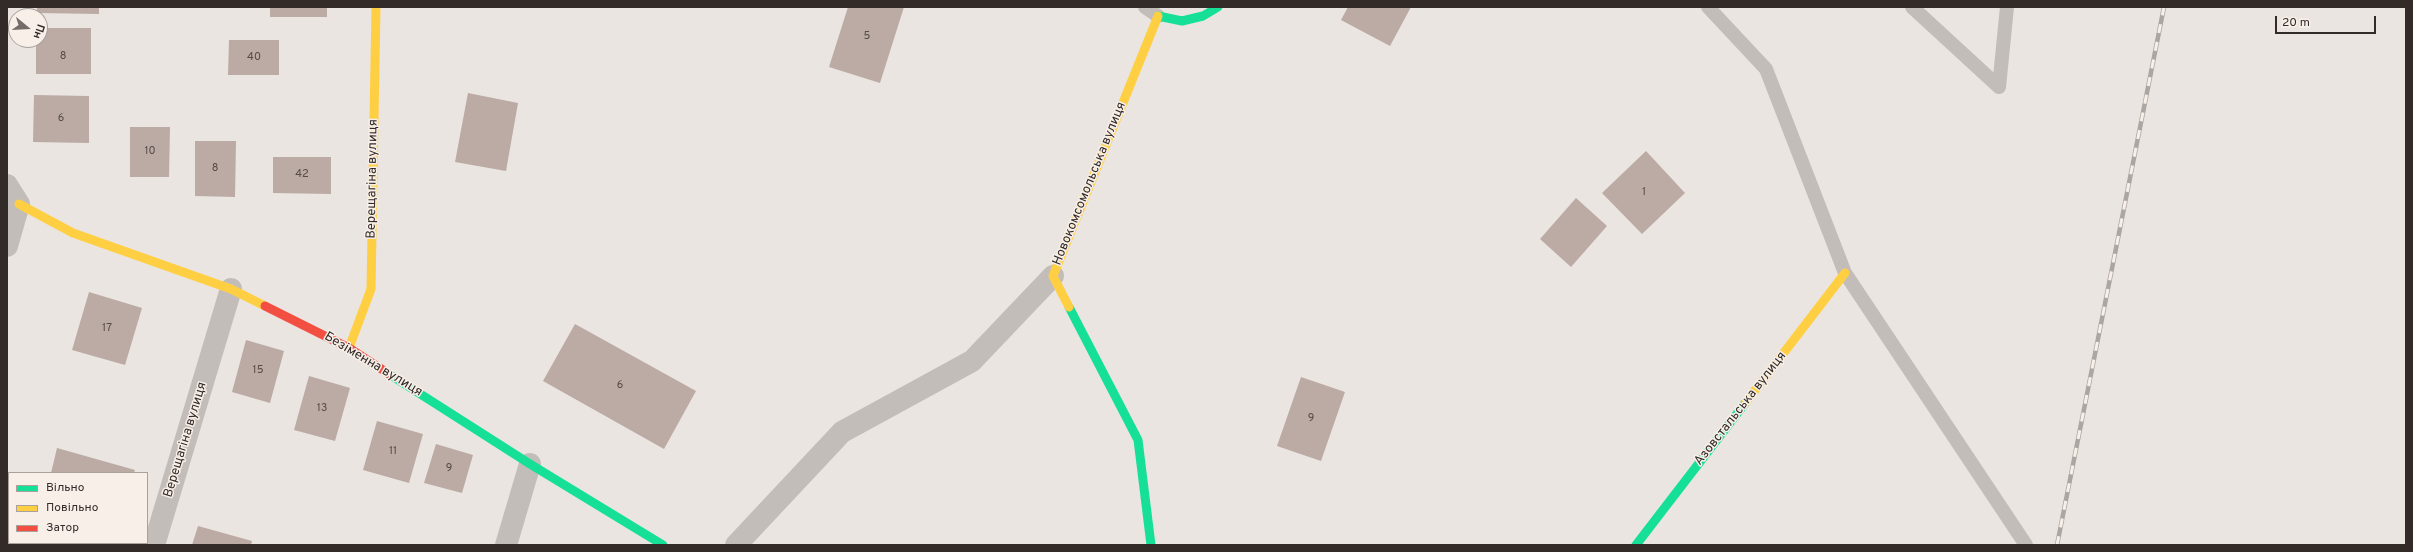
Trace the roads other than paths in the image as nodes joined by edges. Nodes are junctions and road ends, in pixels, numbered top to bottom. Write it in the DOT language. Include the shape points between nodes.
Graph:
graph roads {
  1 [pos="376,7"];
  2 [pos="1145,7"];
  3 [pos="1218,7"];
  4 [pos="1708,7"];
  5 [pos="1912,7"];
  6 [pos="2007,7"];
  7 [pos="1158,16"];
  8 [pos="7,185"];
  9 [pos="19,204"];
  10 [pos="7,246"];
  11 [pos="1845,273"];
  12 [pos="1053,276"];
  13 [pos="231,289"];
  14 [pos="349,348"];
  15 [pos="530,464"];
  16 [pos="154,545"];
  17 [pos="506,545"];
  18 [pos="663,545"];
  19 [pos="736,545"];
  20 [pos="1150,545"];
  21 [pos="1636,545"];
  22 [pos="2026,545"];
  1 -- 14 [label="street, Верещагіна вулиця" via="371,289"];
  2 -- 7 [label="lane"];
  3 -- 7 [label="street" via="1203,16 1182,21"];
  4 -- 11 [label="lane" via="1766,68"];
  5 -- 6 [label="lane" via="1999,87"];
  7 -- 12 [label="street, Новокомсомольська вулиця"];
  8 -- 9 [label="street"];
  9 -- 10 [label="street"];
  9 -- 13 [label="street, Безіменна вулиця" via="73,233"];
  11 -- 21 [label="street, Азовстальська вулиця"];
  11 -- 22 [label="lane"];
  12 -- 19 [label="street" via="972,361 842,432"];
  12 -- 20 [label="street, Новокомсомольська вулиця" via="1138,440"];
  13 -- 14 [label="street, Безіменна вулиця"];
  13 -- 16 [label="street, Верещагіна вулиця"];
  14 -- 15 [label="street, Безіменна вулиця"];
  15 -- 17 [label="street"];
  15 -- 18 [label="street, Безіменна вулиця"];
}
